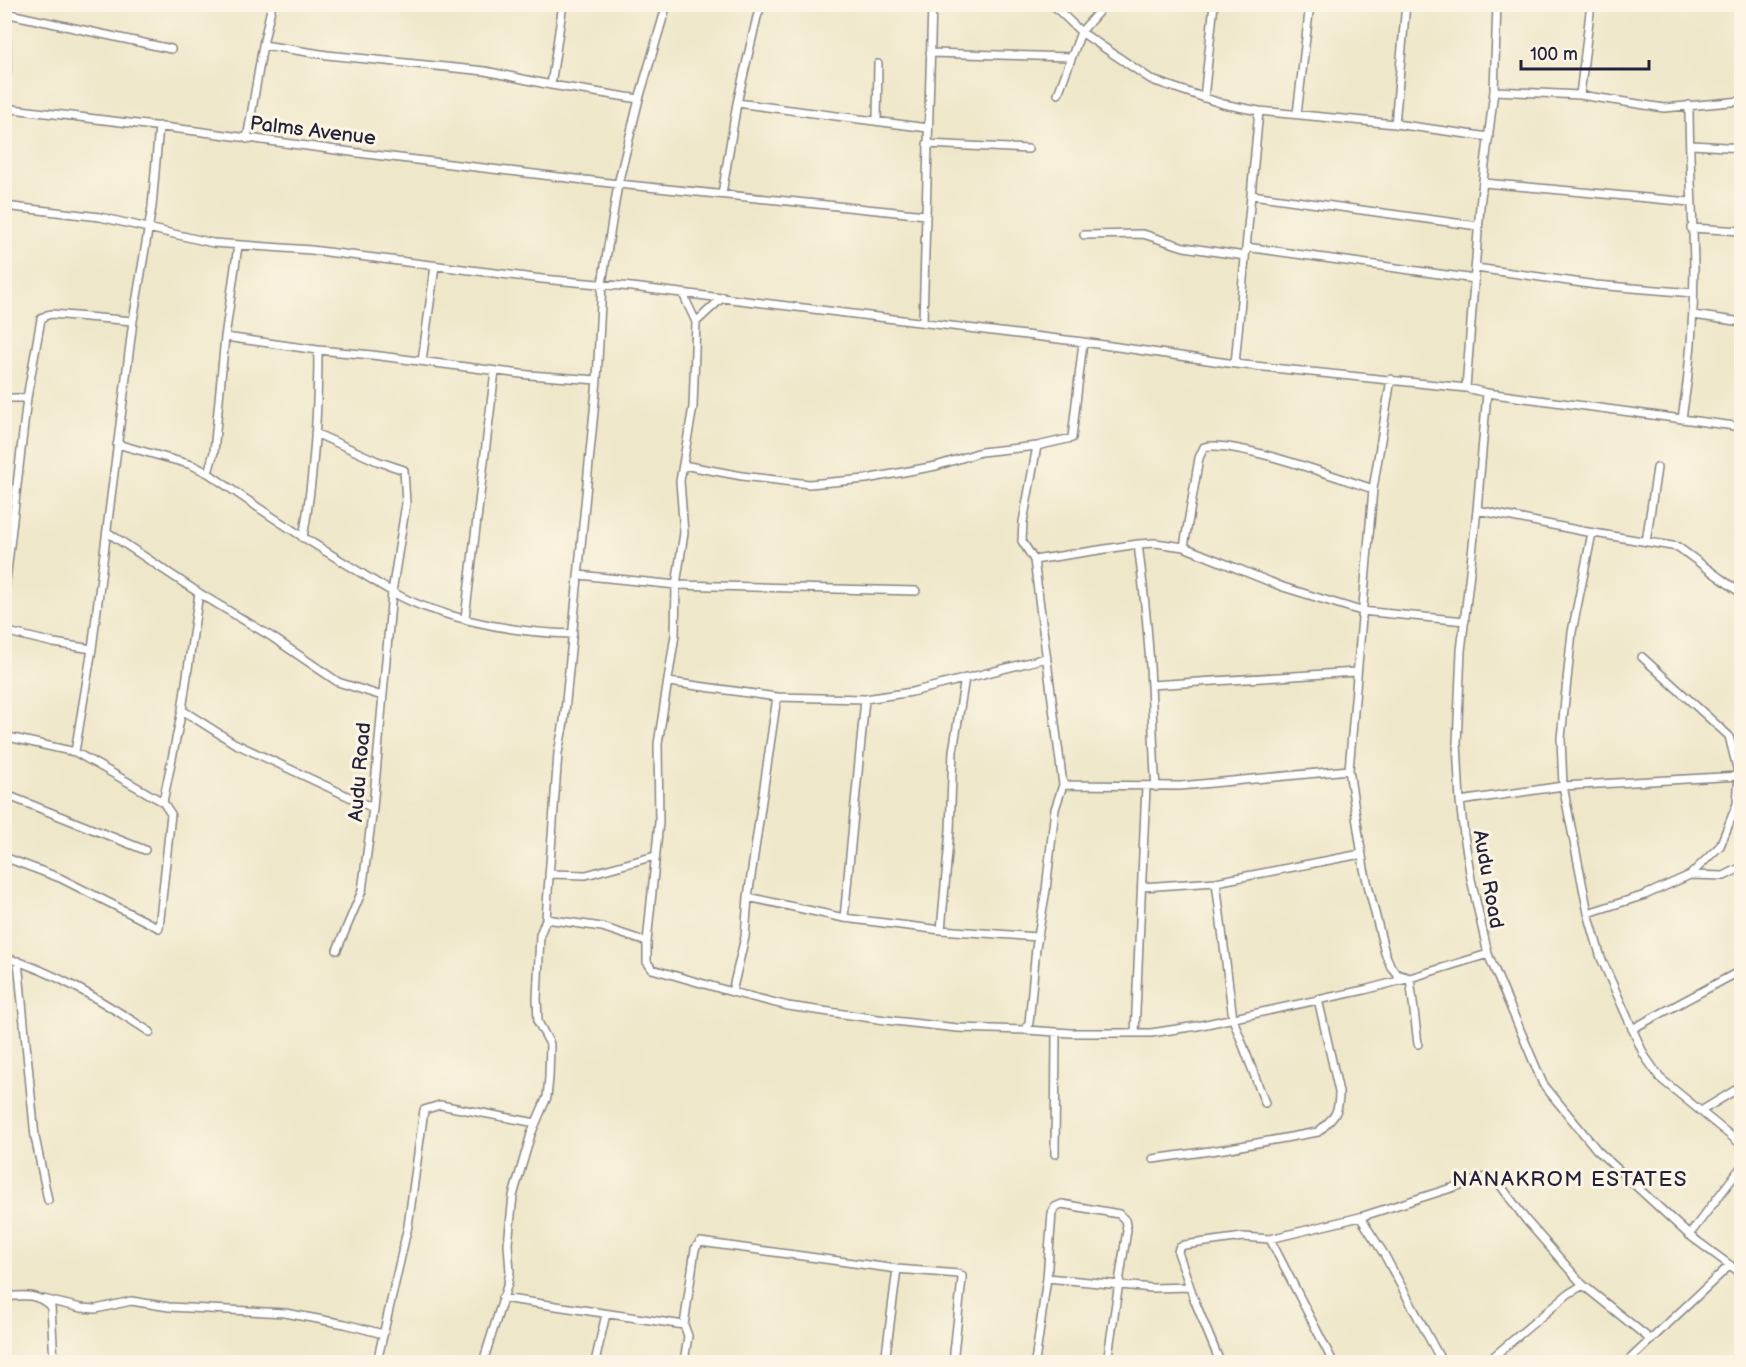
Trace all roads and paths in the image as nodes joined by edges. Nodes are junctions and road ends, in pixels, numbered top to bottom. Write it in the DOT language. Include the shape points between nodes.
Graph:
graph roads {
  1 [pos="5,4"];
  2 [pos="272,4"];
  3 [pos="563,4"];
  4 [pos="667,4"];
  5 [pos="762,4"];
  6 [pos="932,4"];
  7 [pos="1052,4"];
  8 [pos="1105,4"];
  9 [pos="1214,4"];
  10 [pos="1310,4"];
  11 [pos="1406,4"];
  12 [pos="1497,4"];
  13 [pos="1591,4"];
  14 [pos="5,14"];
  15 [pos="1081,32"];
  16 [pos="263,45"];
  17 [pos="171,48"];
  18 [pos="930,53"];
  19 [pos="1071,57"];
  20 [pos="878,64"];
  21 [pos="551,85"];
  22 [pos="1494,91"];
  23 [pos="1058,94"];
  24 [pos="1580,95"];
  25 [pos="1204,98"];
  26 [pos="639,99"];
  27 [pos="1742,101"];
  28 [pos="737,103"];
  29 [pos="1689,105"];
  30 [pos="4,108"];
  31 [pos="1259,111"];
  32 [pos="1298,114"];
  33 [pos="877,121"];
  34 [pos="1395,124"];
  35 [pos="159,126"];
  36 [pos="928,128"];
  37 [pos="1489,137"];
  38 [pos="247,139"];
  39 [pos="927,144"];
  40 [pos="1692,145"];
  41 [pos="1742,148"];
  42 [pos="1028,149"];
  43 [pos="1484,183"];
  44 [pos="618,184"];
  45 [pos="722,194"];
  46 [pos="1252,195"];
  47 [pos="1690,202"];
  48 [pos="4,206"];
  49 [pos="926,215"];
  50 [pos="1478,226"];
  51 [pos="1691,228"];
  52 [pos="149,229"];
  53 [pos="1742,231"];
  54 [pos="1084,235"];
  55 [pos="238,246"];
  56 [pos="1246,247"];
  57 [pos="1245,256"];
  58 [pos="435,266"];
  59 [pos="1476,268"];
  60 [pos="1475,279"];
  61 [pos="602,284"];
  62 [pos="1693,293"];
  63 [pos="684,294"];
  64 [pos="723,297"];
  65 [pos="1693,315"];
  66 [pos="133,321"];
  67 [pos="696,322"];
  68 [pos="923,322"];
  69 [pos="1742,322"];
  70 [pos="225,337"];
  71 [pos="1083,342"];
  72 [pos="318,350"];
  73 [pos="422,361"];
  74 [pos="1236,364"];
  75 [pos="495,370"];
  76 [pos="597,380"];
  77 [pos="1391,380"];
  78 [pos="1466,388"];
  79 [pos="1487,393"];
  80 [pos="4,398"];
  81 [pos="27,398"];
  82 [pos="1682,418"];
  83 [pos="1742,427"];
  84 [pos="315,433"];
  85 [pos="117,444"];
  86 [pos="1036,446"];
  87 [pos="683,465"];
  88 [pos="1657,468"];
  89 [pos="208,473"];
  90 [pos="1373,489"];
  91 [pos="1477,510"];
  92 [pos="107,532"];
  93 [pos="1592,533"];
  94 [pos="303,538"];
  95 [pos="1646,542"];
  96 [pos="1138,544"];
  97 [pos="1184,547"];
  98 [pos="1034,560"];
  99 [pos="579,575"];
  100 [pos="676,585"];
  101 [pos="916,591"];
  102 [pos="392,592"];
  103 [pos="199,593"];
  104 [pos="1742,594"];
  105 [pos="4,598"];
  106 [pos="1361,611"];
  107 [pos="465,618"];
  108 [pos="1465,621"];
  109 [pos="4,631"];
  110 [pos="573,634"];
  111 [pos="92,649"];
  112 [pos="1642,657"];
  113 [pos="1046,658"];
  114 [pos="1356,672"];
  115 [pos="965,678"];
  116 [pos="669,682"];
  117 [pos="1151,685"];
  118 [pos="382,696"];
  119 [pos="777,697"];
  120 [pos="865,699"];
  121 [pos="183,710"];
  122 [pos="4,736"];
  123 [pos="75,752"];
  124 [pos="1349,770"];
  125 [pos="1739,776"];
  126 [pos="1063,784"];
  127 [pos="1563,786"];
  128 [pos="1146,787"];
  129 [pos="1156,787"];
  130 [pos="4,794"];
  131 [pos="1460,801"];
  132 [pos="162,802"];
  133 [pos="373,808"];
  134 [pos="145,850"];
  135 [pos="1361,854"];
  136 [pos="655,856"];
  137 [pos="4,858"];
  138 [pos="1742,867"];
  139 [pos="549,874"];
  140 [pos="1690,875"];
  141 [pos="1216,882"];
  142 [pos="1142,887"];
  143 [pos="748,897"];
  144 [pos="1588,913"];
  145 [pos="844,918"];
  146 [pos="546,919"];
  147 [pos="941,930"];
  148 [pos="1038,937"];
  149 [pos="647,942"];
  150 [pos="337,950"];
  151 [pos="1488,954"];
  152 [pos="4,957"];
  153 [pos="18,961"];
  154 [pos="1742,970"];
  155 [pos="1410,978"];
  156 [pos="732,992"];
  157 [pos="1318,999"];
  158 [pos="1233,1019"];
  159 [pos="1026,1029"];
  160 [pos="1632,1029"];
  161 [pos="150,1032"];
  162 [pos="1056,1032"];
  163 [pos="1135,1033"];
  164 [pos="1418,1044"];
  165 [pos="1742,1086"];
  166 [pos="1265,1103"];
  167 [pos="1701,1112"];
  168 [pos="537,1123"];
  169 [pos="1742,1145"];
  170 [pos="1055,1154"];
  171 [pos="1153,1159"];
  172 [pos="1742,1166"];
  173 [pos="48,1200"];
  174 [pos="1360,1217"];
  175 [pos="1689,1235"];
  176 [pos="1270,1239"];
  177 [pos="1730,1265"];
  178 [pos="897,1269"];
  179 [pos="1742,1274"];
  180 [pos="1047,1278"];
  181 [pos="1119,1284"];
  182 [pos="1582,1284"];
  183 [pos="1190,1287"];
  184 [pos="4,1297"];
  185 [pos="502,1298"];
  186 [pos="43,1299"];
  187 [pos="606,1314"];
  188 [pos="684,1325"];
  189 [pos="383,1334"];
  190 [pos="1651,1340"];
  191 [pos="54,1362"];
  192 [pos="378,1362"];
  193 [pos="483,1362"];
  194 [pos="595,1362"];
  195 [pos="684,1362"];
  196 [pos="885,1362"];
  197 [pos="953,1362"];
  198 [pos="1035,1362"];
  199 [pos="1107,1362"];
  200 [pos="1220,1362"];
  201 [pos="1333,1362"];
  202 [pos="1442,1362"];
  203 [pos="1487,1362"];
  204 [pos="1627,1362"];
  1 -- 14 [label="street"];
  2 -- 16 [label="street"];
  3 -- 21 [label="street"];
  4 -- 26 [label="street"];
  5 -- 28 [label="street"];
  6 -- 18 [label="street"];
  7 -- 15 [label="street"];
  8 -- 15 [label="street"];
  9 -- 25 [label="street"];
  10 -- 32 [label="street"];
  11 -- 34 [label="street"];
  12 -- 22 [label="street"];
  13 -- 24 [label="street"];
  14 -- 17 [label="street"];
  14 -- 30 [label="street"];
  15 -- 19 [label="street"];
  15 -- 25 [label="street" via="1152,80"];
  16 -- 21 [label="street" via="485,71"];
  16 -- 38 [label="street"];
  18 -- 19 [label="street"];
  18 -- 36 [label="street"];
  19 -- 23 [label="street"];
  20 -- 33 [label="street"];
  21 -- 26 [label="street"];
  22 -- 24 [label="street"];
  22 -- 37 [label="street"];
  24 -- 29 [label="street" via="1664,108"];
  25 -- 31 [label="street"];
  26 -- 44 [label="street"];
  27 -- 29 [label="street"];
  28 -- 33 [label="street"];
  28 -- 45 [label="street"];
  29 -- 47 [label="street"];
  30 -- 35 [label="street, Palms Avenue"];
  31 -- 32 [label="street"];
  31 -- 46 [label="street"];
  32 -- 34 [label="street"];
  33 -- 36 [label="street"];
  34 -- 37 [label="street"];
  35 -- 38 [label="street, Palms Avenue"];
  35 -- 52 [label="street"];
  36 -- 39 [label="street"];
  37 -- 43 [label="street"];
  38 -- 44 [label="street, Palms Avenue"];
  39 -- 42 [label="street"];
  39 -- 49 [label="street"];
  40 -- 41 [label="street"];
  43 -- 47 [label="street"];
  43 -- 50 [label="street"];
  44 -- 45 [label="street, Palms Avenue"];
  44 -- 61 [label="street"];
  45 -- 49 [label="street, Palms Avenue"];
  46 -- 50 [label="street"];
  46 -- 56 [label="street"];
  47 -- 51 [label="street"];
  48 -- 52 [label="street" via="100,217"];
  49 -- 68 [label="street"];
  50 -- 59 [label="street"];
  51 -- 53 [label="street"];
  51 -- 62 [label="street"];
  52 -- 55 [label="street"];
  52 -- 66 [label="street"];
  54 -- 57 [label="street" via="1143,234 1184,247"];
  55 -- 58 [label="street" via="311,250"];
  55 -- 70 [label="street"];
  56 -- 57 [label="street"];
  56 -- 60 [label="street"];
  57 -- 74 [label="street"];
  58 -- 61 [label="street"];
  58 -- 73 [label="street"];
  59 -- 60 [label="street"];
  59 -- 62 [label="street" via="1596,285"];
  60 -- 78 [label="street"];
  61 -- 63 [label="street"];
  61 -- 76 [label="street"];
  62 -- 65 [label="street"];
  63 -- 64 [label="street"];
  63 -- 67 [label="street"];
  64 -- 67 [label="street"];
  64 -- 68 [label="street"];
  65 -- 69 [label="street"];
  65 -- 82 [label="street"];
  66 -- 81 [label="street" via="75,315 44,317 38,329"];
  66 -- 85 [label="street"];
  67 -- 87 [label="street" via="693,407"];
  68 -- 71 [label="street"];
  70 -- 72 [label="street"];
  70 -- 89 [label="street" via="214,452"];
  71 -- 74 [label="street"];
  71 -- 86 [label="street" via="1072,438"];
  72 -- 73 [label="street"];
  72 -- 84 [label="street"];
  73 -- 75 [label="street"];
  74 -- 77 [label="street"];
  75 -- 76 [label="street"];
  75 -- 107 [label="street"];
  76 -- 99 [label="street"];
  77 -- 78 [label="street"];
  77 -- 90 [label="street"];
  78 -- 79 [label="street"];
  79 -- 82 [label="street"];
  79 -- 91 [label="street, Audu Road"];
  80 -- 81 [label="street"];
  81 -- 105 [label="street"];
  82 -- 83 [label="street"];
  84 -- 94 [label="street"];
  84 -- 102 [label="street, Audu Road" via="404,471 405,503"];
  85 -- 89 [label="street"];
  85 -- 92 [label="street"];
  86 -- 87 [label="street" via="981,452 878,477 809,484"];
  86 -- 98 [label="street" via="1022,541"];
  87 -- 100 [label="street" via="680,490 684,533"];
  88 -- 95 [label="street"];
  89 -- 94 [label="street"];
  90 -- 97 [label="street" via="1213,444 1204,447 1198,458"];
  90 -- 106 [label="street"];
  91 -- 93 [label="street"];
  91 -- 108 [label="street, Audu Road"];
  92 -- 103 [label="street"];
  92 -- 111 [label="street"];
  93 -- 95 [label="street"];
  93 -- 127 [label="street" via="1565,688"];
  94 -- 102 [label="street"];
  95 -- 104 [label="street" via="1678,547"];
  96 -- 97 [label="street"];
  96 -- 98 [label="street"];
  96 -- 117 [label="street"];
  97 -- 106 [label="street" via="1283,586"];
  98 -- 113 [label="street"];
  99 -- 100 [label="street"];
  99 -- 110 [label="street"];
  100 -- 101 [label="street"];
  100 -- 116 [label="street"];
  102 -- 107 [label="street" via="424,607"];
  102 -- 118 [label="street, Audu Road"];
  103 -- 118 [label="street" via="338,682"];
  103 -- 121 [label="street"];
  106 -- 108 [label="street"];
  106 -- 114 [label="street"];
  107 -- 110 [label="street" via="522,631"];
  108 -- 131 [label="street, Audu Road" via="1458,702"];
  109 -- 111 [label="street"];
  110 -- 139 [label="street" via="558,753"];
  111 -- 123 [label="street"];
  112 -- 125 [label="street" via="1729,736"];
  113 -- 115 [label="street"];
  113 -- 126 [label="street"];
  114 -- 117 [label="street"];
  114 -- 124 [label="street"];
  115 -- 120 [label="street"];
  115 -- 147 [label="street" via="953,751"];
  116 -- 119 [label="street"];
  116 -- 136 [label="street" via="658,744 659,822"];
  117 -- 129 [label="street"];
  118 -- 133 [label="street, Audu Road"];
  119 -- 120 [label="street"];
  119 -- 143 [label="street"];
  120 -- 145 [label="street"];
  121 -- 132 [label="street"];
  121 -- 133 [label="street" via="234,743"];
  122 -- 123 [label="street"];
  123 -- 132 [label="street"];
  124 -- 129 [label="street"];
  124 -- 135 [label="street"];
  125 -- 127 [label="street"];
  125 -- 140 [label="street" via="1737,804 1719,846"];
  126 -- 128 [label="street"];
  126 -- 148 [label="street" via="1055,809"];
  127 -- 131 [label="street"];
  127 -- 144 [label="street"];
  128 -- 129 [label="street"];
  128 -- 142 [label="street"];
  130 -- 134 [label="street"];
  131 -- 151 [label="street, Audu Road" via="1471,879"];
  132 -- 137 [label="street" via="171,814 159,928 60,878"];
  133 -- 150 [label="street, Audu Road" via="362,891"];
  135 -- 141 [label="street"];
  135 -- 155 [label="street" via="1384,953 1397,974"];
  136 -- 139 [label="street" via="586,875"];
  136 -- 149 [label="street"];
  138 -- 140 [label="street" via="1724,876"];
  139 -- 146 [label="street"];
  140 -- 144 [label="street" via="1645,896"];
  141 -- 142 [label="street"];
  141 -- 158 [label="street"];
  142 -- 163 [label="street"];
  143 -- 145 [label="street"];
  143 -- 156 [label="street" via="745,937"];
  144 -- 160 [label="street" via="1601,958"];
  145 -- 147 [label="street"];
  146 -- 149 [label="street" via="602,927"];
  146 -- 168 [label="street" via="540,935 537,999 538,1022 550,1044 549,1078"];
  147 -- 148 [label="street"];
  148 -- 159 [label="street"];
  149 -- 156 [label="street" via="647,962 652,969"];
  151 -- 155 [label="street"];
  151 -- 175 [label="street, Audu Road" via="1543,1084 1597,1150"];
  152 -- 153 [label="street"];
  153 -- 161 [label="street" via="71,985"];
  153 -- 173 [label="street" via="34,1127"];
  154 -- 160 [label="street"];
  155 -- 157 [label="street"];
  155 -- 164 [label="street"];
  156 -- 159 [label="street" via="788,1006 885,1020 984,1030"];
  157 -- 158 [label="street"];
  157 -- 171 [label="street" via="1339,1092 1337,1114 1318,1132"];
  158 -- 163 [label="street"];
  158 -- 166 [label="street"];
  159 -- 162 [label="street"];
  160 -- 167 [label="street" via="1660,1077"];
  162 -- 163 [label="street"];
  162 -- 170 [label="street"];
  165 -- 167 [label="street"];
  167 -- 169 [label="street"];
  168 -- 185 [label="street" via="513,1196 508,1244 510,1272"];
  168 -- 189 [label="street" via="440,1105 424,1110 408,1226"];
  172 -- 175 [label="street"];
  174 -- 176 [label="street"];
  174 -- 182 [label="street" via="1490,1177"];
  174 -- 202 [label="street"];
  175 -- 177 [label="street, Audu Road"];
  176 -- 183 [label="street" via="1243,1238 1179,1248"];
  176 -- 201 [label="street"];
  177 -- 179 [label="street, Audu Road"];
  177 -- 190 [label="street"];
  178 -- 188 [label="street" via="700,1242 695,1249"];
  178 -- 196 [label="street"];
  178 -- 197 [label="street" via="962,1276"];
  180 -- 181 [label="street"];
  180 -- 181 [label="street" via="1052,1212 1062,1204 1119,1214 1125,1220"];
  180 -- 198 [label="street"];
  181 -- 183 [label="street"];
  181 -- 199 [label="street"];
  182 -- 190 [label="street"];
  182 -- 203 [label="street"];
  183 -- 200 [label="street"];
  184 -- 186 [label="street" via="29,1294"];
  185 -- 187 [label="street"];
  185 -- 193 [label="street"];
  186 -- 189 [label="street" via="96,1309 131,1301 285,1313"];
  186 -- 191 [label="street" via="51,1307"];
  187 -- 188 [label="street"];
  187 -- 194 [label="street"];
  188 -- 195 [label="street" via="688,1336"];
  189 -- 192 [label="street"];
  190 -- 204 [label="street"];
}
